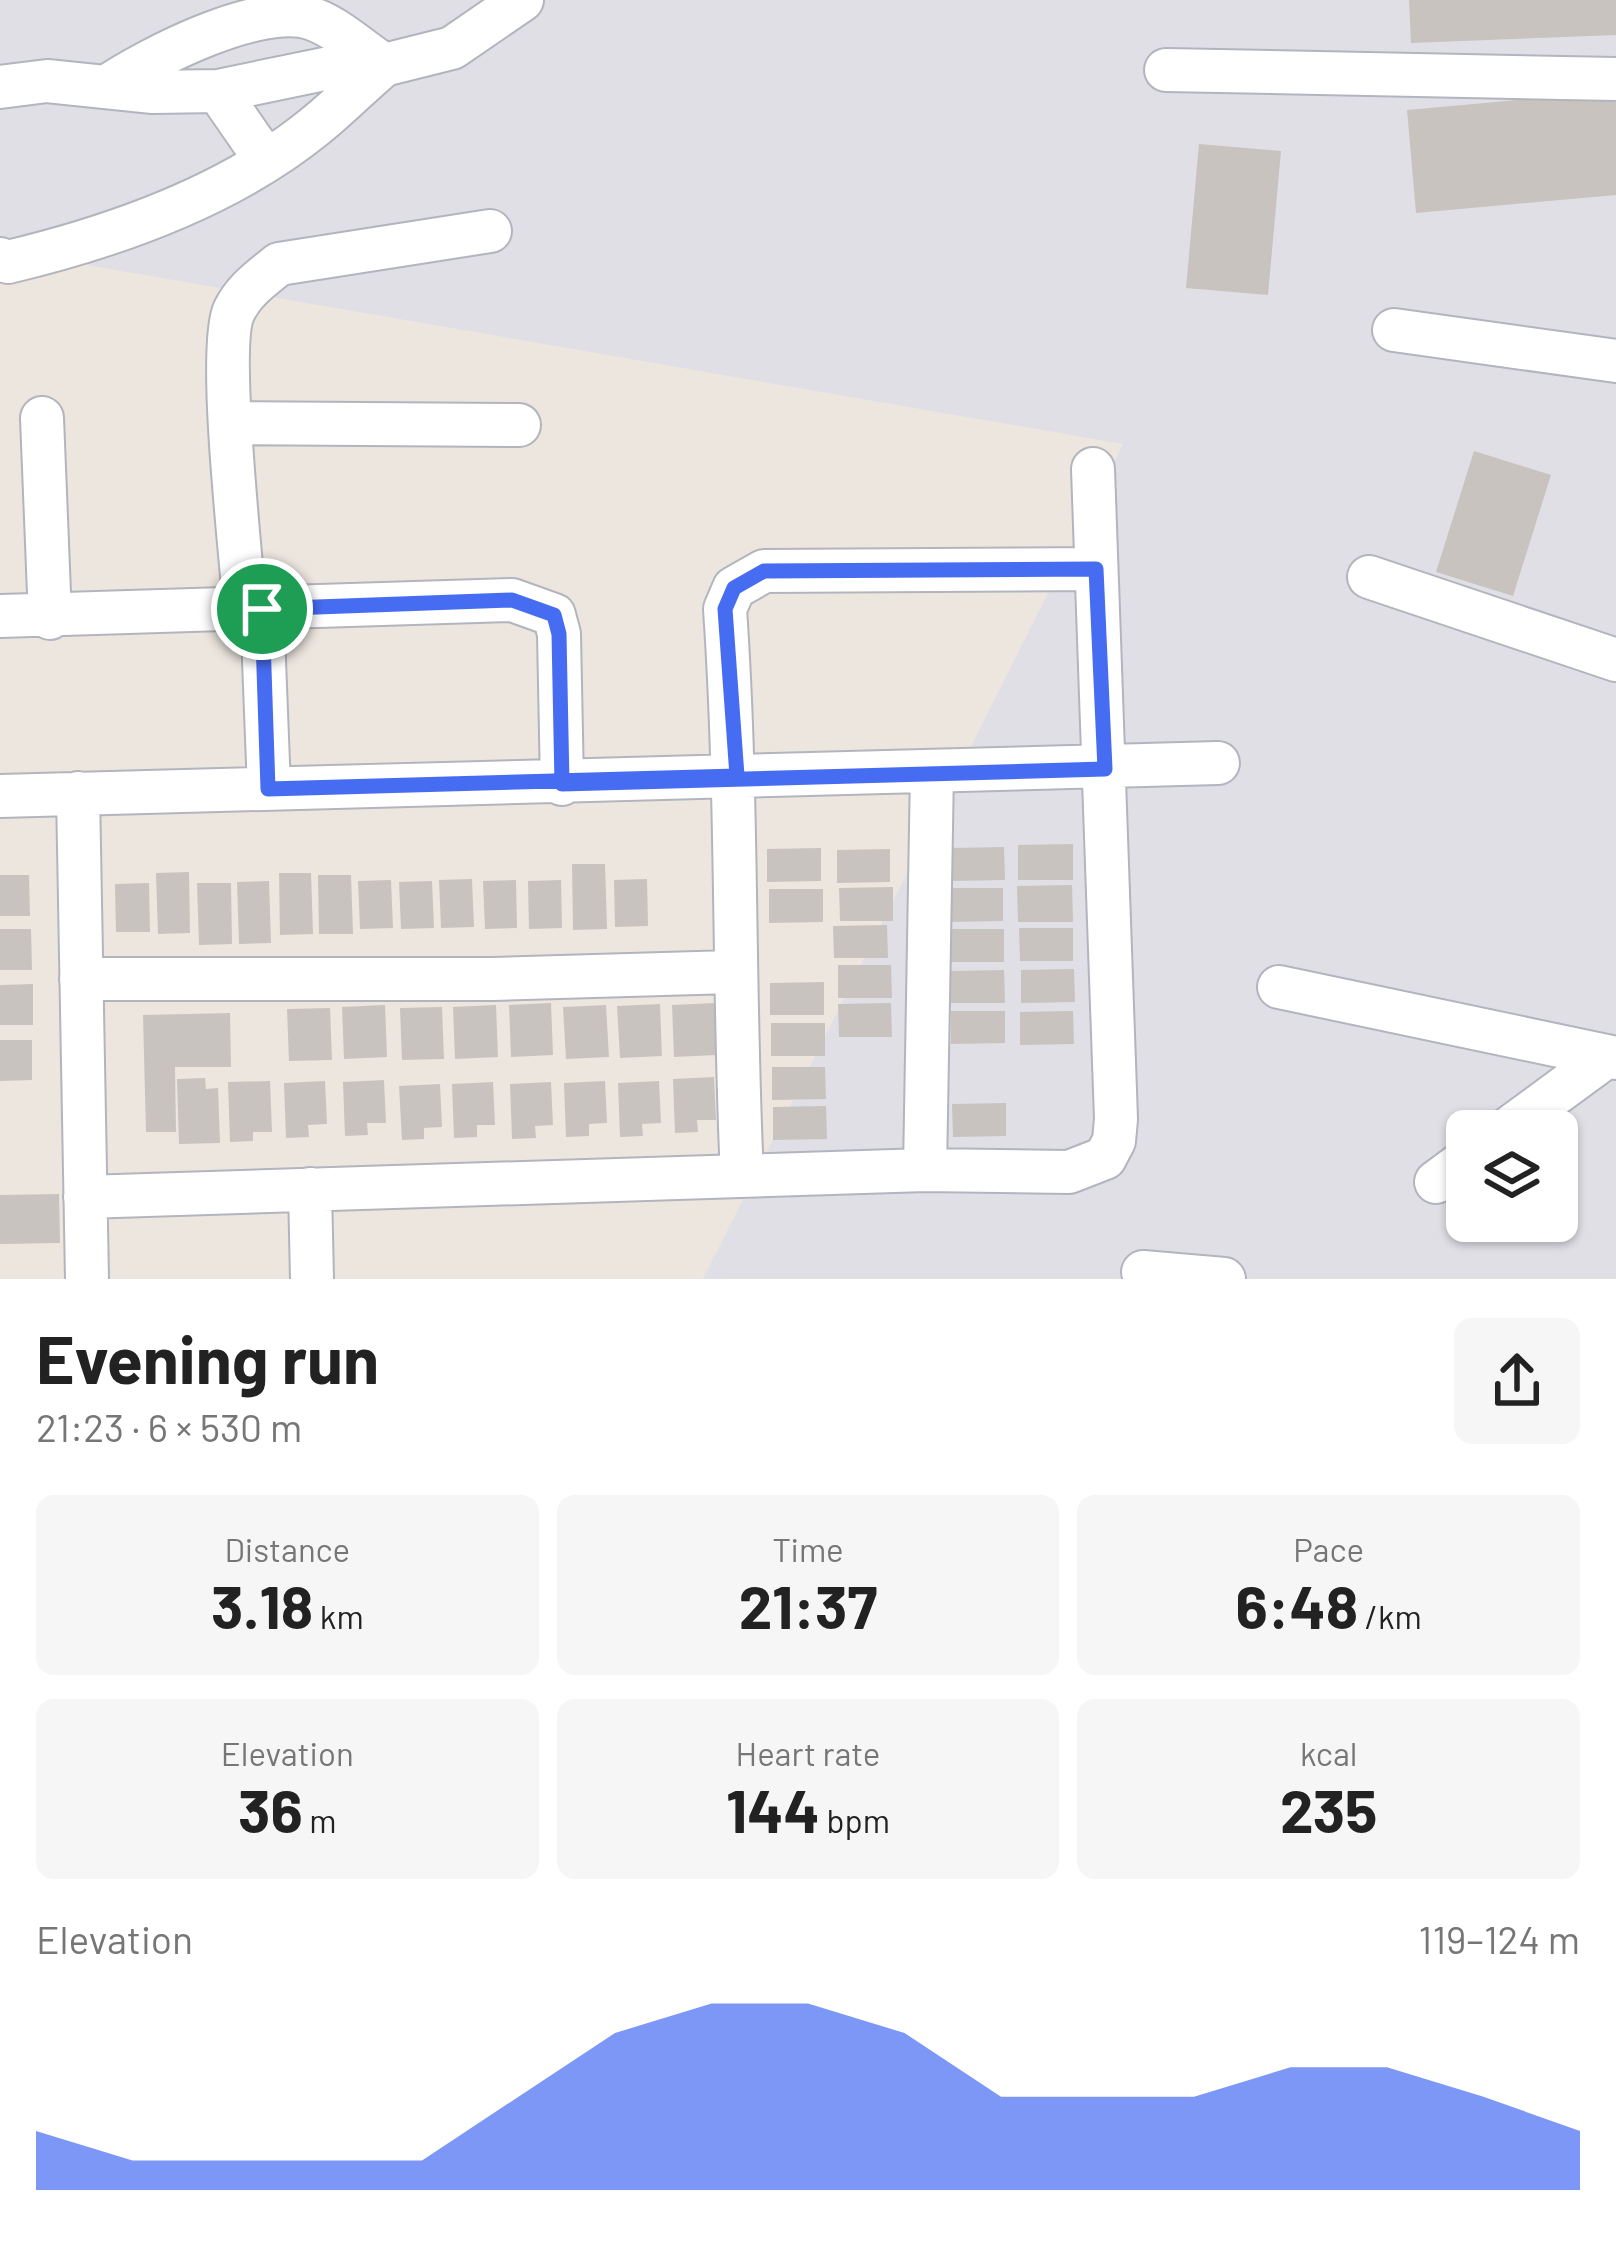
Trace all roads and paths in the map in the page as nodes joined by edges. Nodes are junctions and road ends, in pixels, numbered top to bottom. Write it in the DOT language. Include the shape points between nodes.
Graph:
graph roads {
  1 [pos="522,0"];
  2 [pos="384,64"];
  3 [pos="1166,70"];
  4 [pos="1616,79"];
  5 [pos="0,87"];
  6 [pos="106,87"];
  7 [pos="218,91"];
  8 [pos="265,159"];
  9 [pos="490,231"];
  10 [pos="0,260"];
  11 [pos="1394,330"];
  12 [pos="1616,361"];
  13 [pos="42,418"];
  14 [pos="231,423"];
  15 [pos="519,425"];
  16 [pos="1093,470"];
  17 [pos="1096,569"];
  18 [pos="1369,577"];
  19 [pos="254,609"];
  20 [pos="0,616"];
  21 [pos="50,618"];
  22 [pos="1616,660"];
  23 [pos="1218,763"];
  24 [pos="1105,769"];
  25 [pos="932,771"];
  26 [pos="737,776"];
  27 [pos="562,784"];
  28 [pos="268,789"];
  29 [pos="78,793"];
  30 [pos="0,796"];
  31 [pos="732,972"];
  32 [pos="81,979"];
  33 [pos="1279,987"];
  34 [pos="1612,1057"];
  35 [pos="1535,1110"];
  36 [pos="925,1170"];
  37 [pos="742,1176"];
  38 [pos="310,1189"];
  39 [pos="85,1197"];
  40 [pos="1143,1272"];
  41 [pos="87,1279"];
  42 [pos="312,1279"];
  43 [pos="1224,1279"];
  1 -- 2 [label="street" via="452,47"];
  2 -- 6 [label="street" via="312,19 270,16 177,49"];
  2 -- 7 [label="street"];
  2 -- 8 [label="street" via="313,129"];
  3 -- 4 [label="street"];
  5 -- 6 [label="street"];
  6 -- 7 [label="street"];
  7 -- 8 [label="street"];
  8 -- 10 [label="street" via="90,243"];
  9 -- 14 [label="street" via="279,264 232,315"];
  11 -- 12 [label="street"];
  13 -- 21 [label="street"];
  14 -- 15 [label="street"];
  14 -- 19 [label="street"];
  16 -- 17 [label="street"];
  17 -- 24 [label="street"];
  17 -- 26 [label="street" via="764,571 749,579 734,588 725,609"];
  18 -- 22 [label="street"];
  19 -- 21 [label="street"];
  19 -- 27 [label="street" via="512,600 554,615"];
  19 -- 28 [label="street"];
  20 -- 21 [label="street"];
  23 -- 24 [label="street"];
  24 -- 25 [label="street"];
  24 -- 36 [label="street" via="1114,1141 1105,1158 1069,1172"];
  25 -- 26 [label="street"];
  25 -- 36 [label="street"];
  26 -- 27 [label="street"];
  26 -- 31 [label="street"];
  27 -- 28 [label="street"];
  28 -- 29 [label="street"];
  29 -- 30 [label="street"];
  29 -- 32 [label="street"];
  31 -- 32 [label="street"];
  31 -- 37 [label="street"];
  32 -- 39 [label="street"];
  33 -- 34 [label="street"];
  34 -- 35 [label="street"];
  36 -- 37 [label="street"];
  37 -- 38 [label="street"];
  38 -- 39 [label="street"];
  38 -- 42 [label="street"];
  39 -- 41 [label="street"];
  40 -- 43 [label="street"];
}
